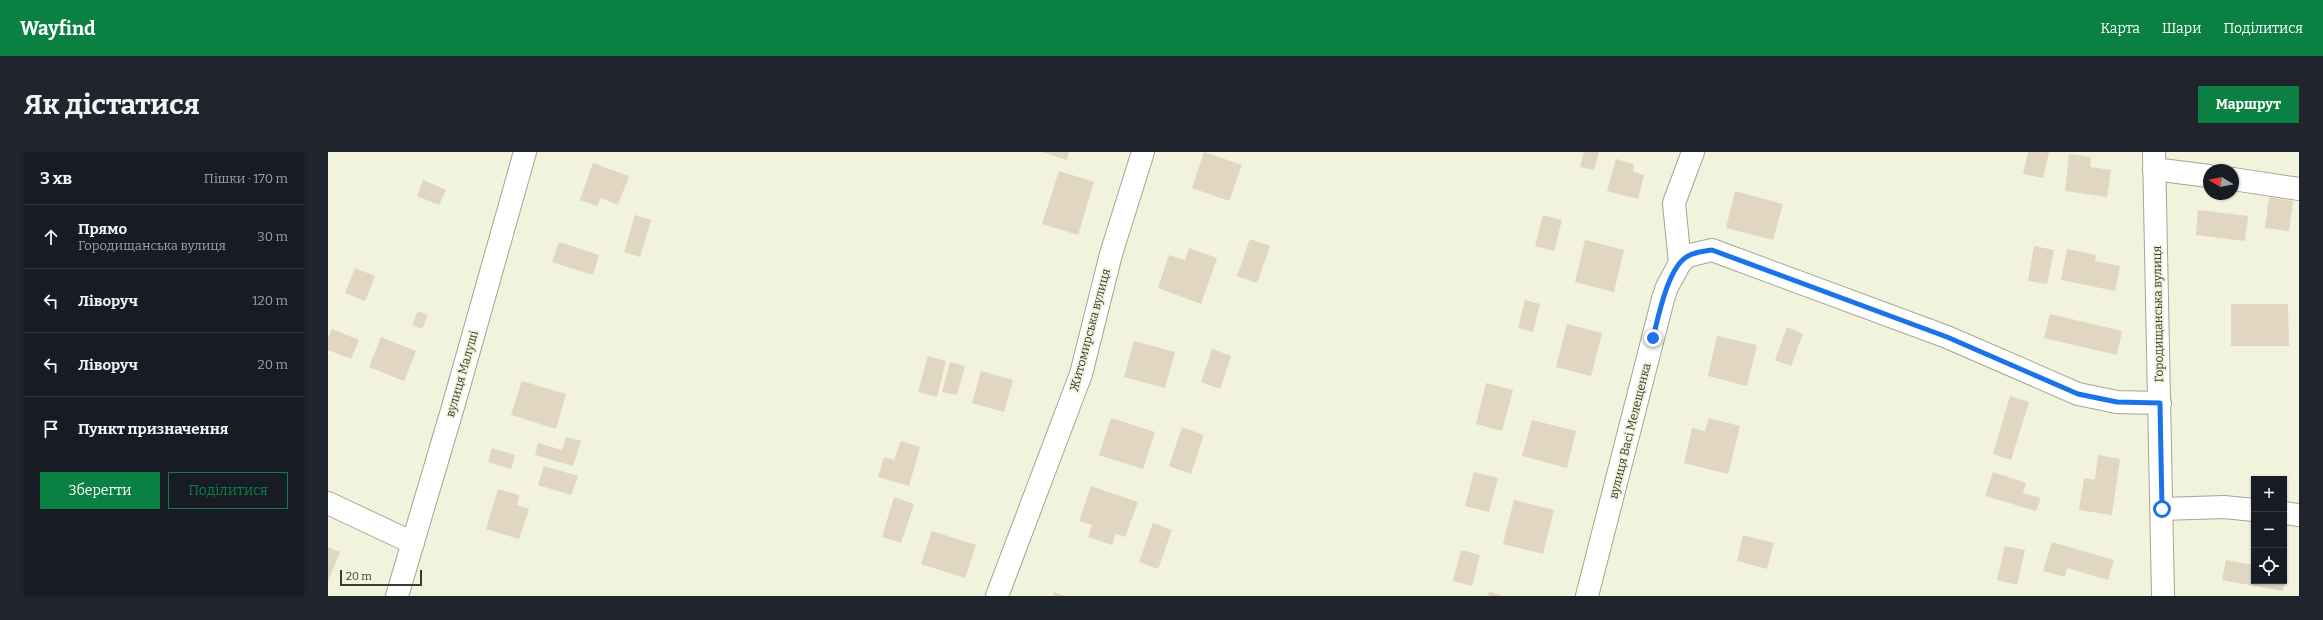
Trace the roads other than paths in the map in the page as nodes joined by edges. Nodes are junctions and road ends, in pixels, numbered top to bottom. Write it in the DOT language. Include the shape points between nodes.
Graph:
graph roads {
  1 [pos="525,152"];
  2 [pos="1143,152"];
  3 [pos="1693,152"];
  4 [pos="2154,160"];
  5 [pos="2203,174"];
  6 [pos="2239,180"];
  7 [pos="2299,189"];
  8 [pos="1680,263"];
  9 [pos="2160,403"];
  10 [pos="328,503"];
  11 [pos="2162,509"];
  12 [pos="2251,510"];
  13 [pos="2287,513"];
  14 [pos="2299,515"];
  15 [pos="413,543"];
  16 [pos="397,596"];
  17 [pos="997,596"];
  18 [pos="1587,596"];
  19 [pos="2163,596"];
  1 -- 15 [label="street, вулиця Малуші"];
  2 -- 17 [label="street, Житомирська вулиця" via="1111,254 1081,374"];
  3 -- 8 [label="street" via="1674,203"];
  4 -- 5 [label="street"];
  4 -- 9 [label="street, Городищанська вулиця"];
  6 -- 7 [label="street"];
  8 -- 9 [label="street" via="1687,256 1712,250 1947,337 2078,394 2117,402"];
  8 -- 18 [label="street, вулиця Васі Мелещенка" via="1663,299"];
  9 -- 11 [label="street, Городищанська вулиця"];
  10 -- 15 [label="street"];
  11 -- 12 [label="street" via="2224,507"];
  11 -- 19 [label="street, Городищанська вулиця"];
  13 -- 14 [label="street"];
  15 -- 16 [label="street, вулиця Малуші"];
}
